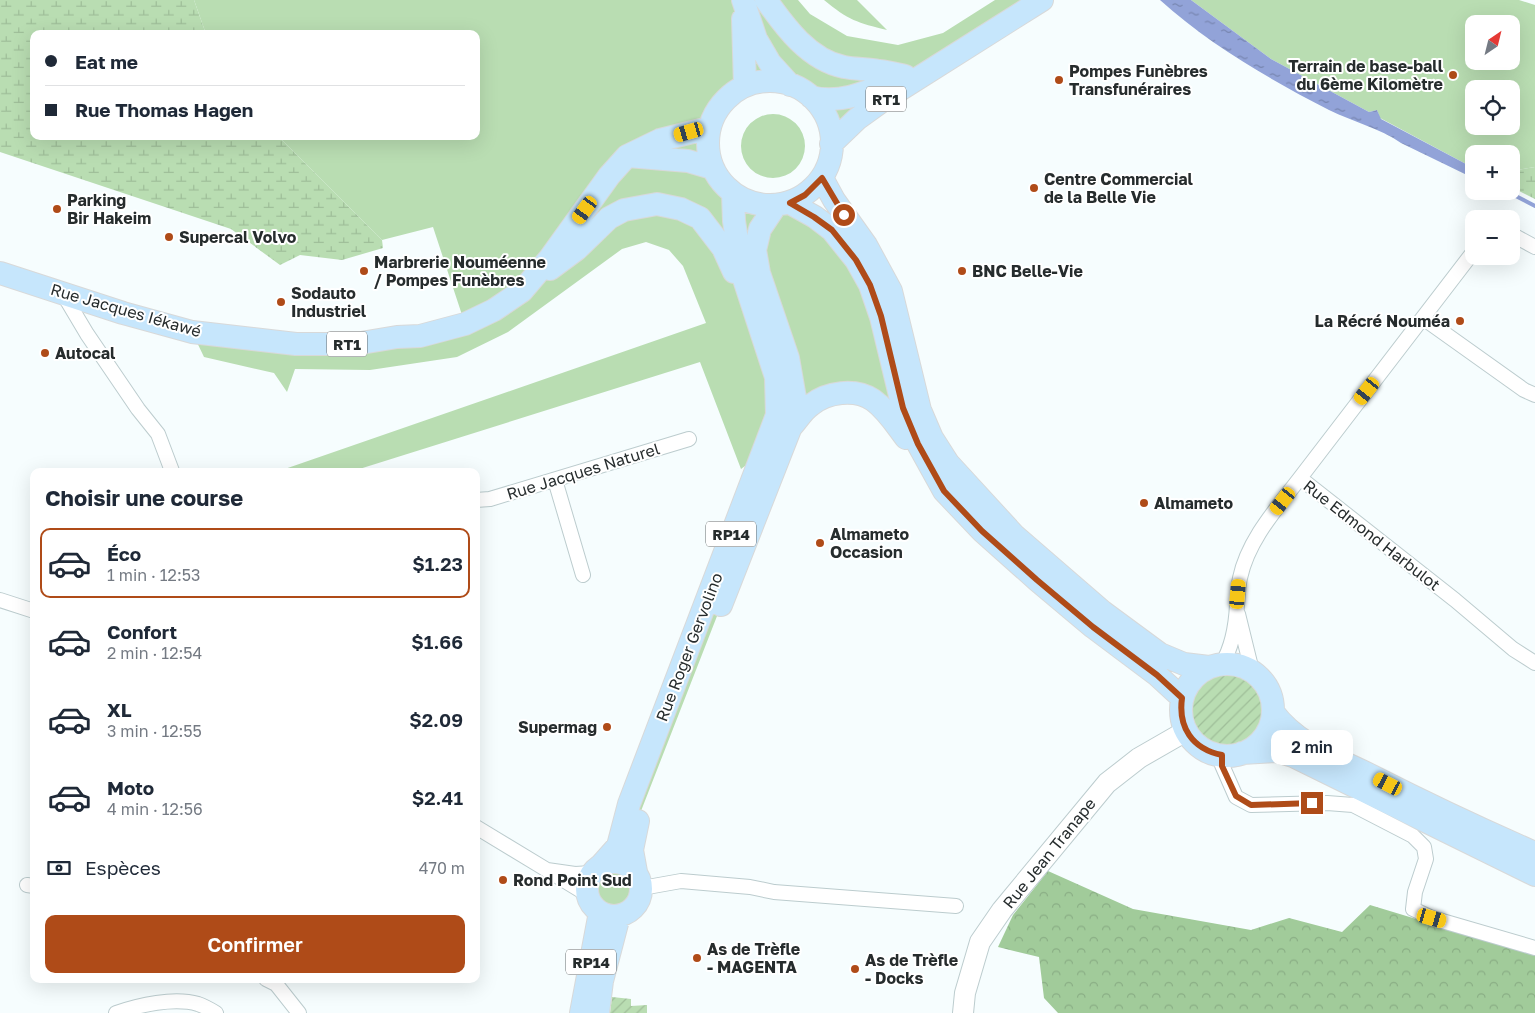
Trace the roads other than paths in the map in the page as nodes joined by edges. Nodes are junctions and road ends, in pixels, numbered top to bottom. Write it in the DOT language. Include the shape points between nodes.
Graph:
graph roads {
  1 [pos="743,0"];
  2 [pos="766,0"];
  3 [pos="1042,0"];
  4 [pos="947,60"];
  5 [pos="905,76"];
  6 [pos="790,85"];
  7 [pos="745,86"];
  8 [pos="811,97"];
  9 [pos="709,128"];
  10 [pos="831,144"];
  11 [pos="627,156"];
  12 [pos="712,168"];
  13 [pos="822,178"];
  14 [pos="733,194"];
  15 [pos="783,204"];
  16 [pos="1520,239"];
  17 [pos="1535,247"];
  18 [pos="1465,263"];
  19 [pos="0,273"];
  20 [pos="522,291"];
  21 [pos="62,292"];
  22 [pos="1423,318"];
  23 [pos="761,336"];
  24 [pos="1535,395"];
  25 [pos="790,429"];
  26 [pos="689,439"];
  27 [pos="171,468"];
  28 [pos="1300,478"];
  29 [pos="555,480"];
  30 [pos="944,491"];
  31 [pos="480,500"];
  32 [pos="583,575"];
  33 [pos="0,600"];
  34 [pos="1237,608"];
  35 [pos="30,610"];
  36 [pos="1535,663"];
  37 [pos="1215,666"];
  38 [pos="1252,671"];
  39 [pos="1182,698"];
  40 [pos="1272,712"];
  41 [pos="1186,730"];
  42 [pos="1232,754"];
  43 [pos="480,829"];
  44 [pos="1535,853"];
  45 [pos="597,868"];
  46 [pos="548,870"];
  47 [pos="1535,875"];
  48 [pos="639,880"];
  49 [pos="956,906"];
  50 [pos="602,908"];
  51 [pos="1535,948"];
  52 [pos="274,983"];
  53 [pos="116,1013"];
  54 [pos="216,1013"];
  55 [pos="298,1013"];
  56 [pos="581,1013"];
  57 [pos="598,1013"];
  58 [pos="963,1013"];
  1 -- 6 [label="main road" via="756,39 770,63"];
  1 -- 7 [label="main road"];
  2 -- 5 [label="main road" via="788,31 810,51 844,67"];
  3 -- 4 [label="main road, RT1"];
  4 -- 5 [label="main road, RT1"];
  4 -- 10 [label="main road, RT1" via="857,119"];
  5 -- 8 [label="main road, RT1" via="858,95 822,100"];
  6 -- 7 [label="main road" via="759,82"];
  6 -- 8 [label="main road"];
  7 -- 9 [label="main road" via="722,103"];
  8 -- 10 [label="main road" via="829,125"];
  9 -- 11 [label="main road, Rue Jacques Iékawé / RT1" via="660,140"];
  9 -- 12 [label="main road" via="707,148"];
  10 -- 13 [label="main road"];
  11 -- 12 [label="main road" via="688,161"];
  11 -- 20 [label="main road, Rue Jacques Iékawé / RT1"];
  12 -- 14 [label="main road"];
  13 -- 15 [label="main road" via="805,195"];
  13 -- 37 [label="main road" via="866,245 891,291 920,410 948,463 1014,535 1103,612 1160,654 1184,664"];
  14 -- 15 [label="main road" via="754,204"];
  14 -- 23 [label="main road, Rue Roger Gervolino / RP14" via="742,273"];
  15 -- 25 [label="main road, Rue Roger Gervolino / RP14" via="760,229 755,250 759,273 788,358 794,398"];
  15 -- 30 [label="main road" via="814,217 832,230 856,260 870,285 881,316 903,408"];
  16 -- 17 [label="street"];
  18 -- 22 [label="street"];
  19 -- 21 [label="main road, Rue Jacques Iékawé / RT1"];
  20 -- 21 [label="main road, Rue Jacques Iékawé / RT1" via="465,324 420,336 354,344 296,344 192,332"];
  20 -- 23 [label="main road" via="577,249 609,218 624,210 657,204 681,209 700,218 723,248"];
  21 -- 27 [label="street" via="97,349 158,434"];
  22 -- 24 [label="street"];
  22 -- 28 [label="street"];
  23 -- 45 [label="main road, Rue Roger Gervolino / RP14" via="776,377 777,416 629,804 618,846"];
  25 -- 30 [label="main road" via="810,405 827,396 858,394 872,400 888,414"];
  25 -- 48 [label="main road, Rue Roger Gervolino / RP14" via="641,812 632,850"];
  26 -- 29 [label="street, Rue Jacques Naturel"];
  28 -- 34 [label="street, Rue Edmond Harbulot" via="1252,546 1240,579"];
  28 -- 36 [label="street, Rue Edmond Harbulot" via="1513,649"];
  29 -- 31 [label="street, Rue Jacques Naturel"];
  29 -- 32 [label="street"];
  30 -- 39 [label="main road" via="982,531 1037,580"];
  33 -- 35 [label="street"];
  34 -- 37 [label="street, Rue Edmond Harbulot" via="1227,655"];
  34 -- 38 [label="street"];
  37 -- 38 [label="main road" via="1237,665"];
  37 -- 39 [label="main road" via="1197,674"];
  38 -- 40 [label="main road" via="1268,689"];
  39 -- 41 [label="main road" via="1182,720"];
  40 -- 42 [label="main road" via="1264,737 1254,746"];
  40 -- 44 [label="main road" via="1281,724 1312,746 1456,818"];
  41 -- 42 [label="main road" via="1204,749"];
  41 -- 58 [label="main road, Rue Jean Tranape" via="1139,758 1107,783 1002,910 980,942 965,993"];
  42 -- 47 [label="main road" via="1276,750 1292,756"];
  42 -- 51 [label="street" via="1222,766 1236,796 1251,805 1353,804 1413,836 1424,847 1426,859 1413,909 1432,918"];
  43 -- 46 [label="street"];
  45 -- 46 [label="street" via="575,874"];
  45 -- 48 [label="main road" via="611,861 621,862 629,866"];
  45 -- 50 [label="main road" via="587,887"];
  46 -- 50 [label="street"];
  48 -- 49 [label="street"];
  48 -- 50 [label="main road" via="641,896 633,909"];
  50 -- 56 [label="main road, RP14"];
  50 -- 57 [label="main road, RP14" via="602,981"];
  52 -- 55 [label="street"];
  53 -- 54 [label="street" via="166,1002 198,1004"];
}
